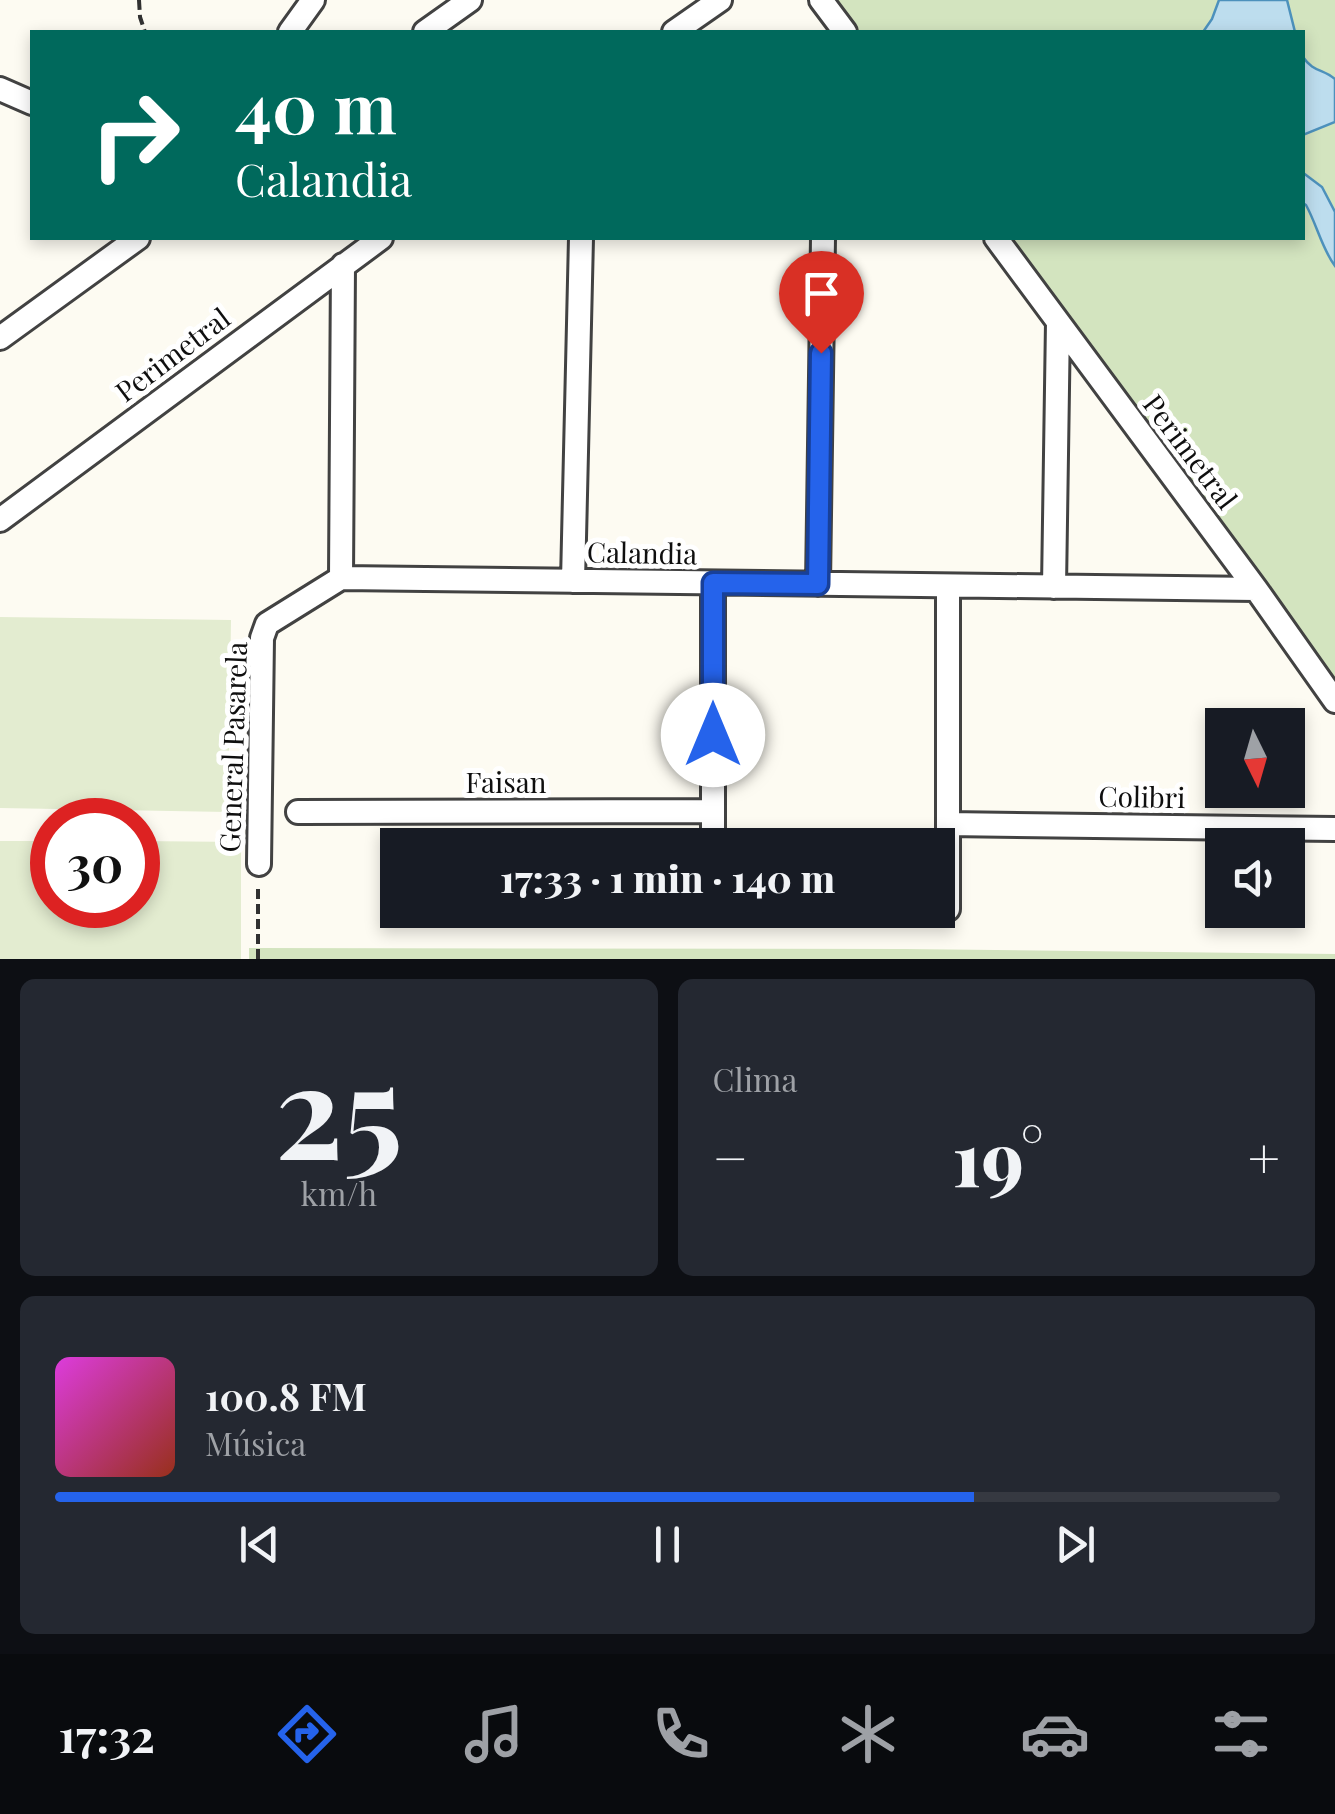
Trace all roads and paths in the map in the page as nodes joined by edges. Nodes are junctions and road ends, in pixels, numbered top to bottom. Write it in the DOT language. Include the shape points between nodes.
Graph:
graph roads {
  1 [pos="139,0"];
  2 [pos="313,0"];
  3 [pos="470,0"];
  4 [pos="720,0"];
  5 [pos="824,4"];
  6 [pos="144,30"];
  7 [pos="291,30"];
  8 [pos="427,30"];
  9 [pos="677,30"];
  10 [pos="826,30"];
  11 [pos="844,30"];
  12 [pos="0,89"];
  13 [pos="30,102"];
  14 [pos="135,240"];
  15 [pos="379,240"];
  16 [pos="581,240"];
  17 [pos="823,240"];
  18 [pos="997,240"];
  19 [pos="342,265"];
  20 [pos="1058,322"];
  21 [pos="0,338"];
  22 [pos="0,520"];
  23 [pos="341,578"];
  24 [pos="574,581"];
  25 [pos="713,583"];
  26 [pos="818,584"];
  27 [pos="948,586"];
  28 [pos="1054,586"];
  29 [pos="1256,589"];
  30 [pos="1335,701"];
  31 [pos="713,811"];
  32 [pos="298,812"];
  33 [pos="948,824"];
  34 [pos="713,828"];
  35 [pos="948,828"];
  36 [pos="1335,829"];
  37 [pos="259,864"];
  38 [pos="258,959"];
  1 -- 6 [label="path"];
  2 -- 7 [label="street"];
  3 -- 8 [label="street"];
  4 -- 9 [label="street"];
  5 -- 10 [label="street"];
  5 -- 11 [label="street"];
  12 -- 13 [label="street"];
  14 -- 21 [label="street"];
  15 -- 19 [label="street, Perimetral"];
  16 -- 24 [label="street"];
  17 -- 26 [label="street"];
  18 -- 20 [label="street, Perimetral"];
  19 -- 22 [label="street, Perimetral"];
  19 -- 23 [label="street"];
  20 -- 28 [label="street"];
  20 -- 29 [label="street, Perimetral"];
  23 -- 24 [label="street, Calandia"];
  23 -- 37 [label="street, General Pasarela" via="267,624 262,638"];
  24 -- 25 [label="street, Calandia"];
  25 -- 26 [label="street, Calandia"];
  25 -- 31 [label="street"];
  26 -- 27 [label="street, Calandia"];
  27 -- 28 [label="street, Calandia"];
  27 -- 33 [label="street"];
  28 -- 29 [label="street, Calandia"];
  29 -- 30 [label="street, Perimetral"];
  31 -- 32 [label="street, Faisan"];
  31 -- 34 [label="street"];
  33 -- 35 [label="street"];
  33 -- 36 [label="street, Colibri"];
  37 -- 38 [label="path, General Pasarela"];
}
